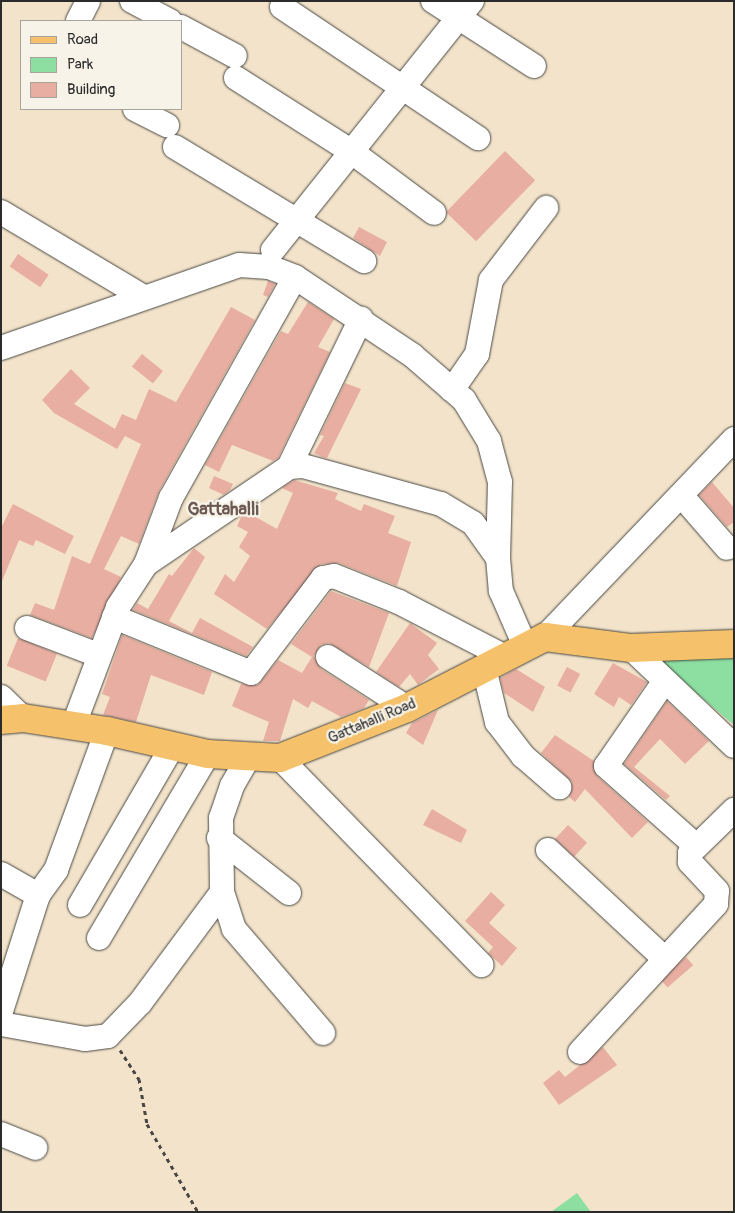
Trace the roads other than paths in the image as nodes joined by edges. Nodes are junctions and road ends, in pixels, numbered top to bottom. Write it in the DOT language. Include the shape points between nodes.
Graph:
graph roads {
  1 [pos="88,1"];
  2 [pos="132,1"];
  3 [pos="433,1"];
  4 [pos="282,8"];
  5 [pos="466,9"];
  6 [pos="78,20"];
  7 [pos="168,20"];
  8 [pos="182,28"];
  9 [pos="534,66"];
  10 [pos="403,87"];
  11 [pos="136,110"];
  12 [pos="478,138"];
  13 [pos="352,152"];
  14 [pos="546,208"];
  15 [pos="1,212"];
  16 [pos="434,213"];
  17 [pos="297,221"];
  18 [pos="273,250"];
  19 [pos="364,261"];
  20 [pos="295,277"];
  21 [pos="142,296"];
  22 [pos="361,319"];
  23 [pos="1,348"];
  24 [pos="452,390"];
  25 [pos="730,451"];
  26 [pos="289,467"];
  27 [pos="681,494"];
  28 [pos="727,548"];
  29 [pos="498,558"];
  30 [pos="146,564"];
  31 [pos="114,618"];
  32 [pos="26,628"];
  33 [pos="734,644"];
  34 [pos="631,648"];
  35 [pos="515,652"];
  36 [pos="98,655"];
  37 [pos="328,657"];
  38 [pos="664,682"];
  39 [pos="1,697"];
  40 [pos="407,708"];
  41 [pos="12,719"];
  42 [pos="73,727"];
  43 [pos="107,731"];
  44 [pos="173,745"];
  45 [pos="734,746"];
  46 [pos="208,754"];
  47 [pos="248,758"];
  48 [pos="280,758"];
  49 [pos="558,787"];
  50 [pos="734,810"];
  51 [pos="219,838"];
  52 [pos="695,845"];
  53 [pos="548,850"];
  54 [pos="1,874"];
  55 [pos="222,892"];
  56 [pos="289,893"];
  57 [pos="38,895"];
  58 [pos="80,904"];
  59 [pos="99,938"];
  60 [pos="665,960"];
  61 [pos="481,965"];
  62 [pos="1,1011"];
  63 [pos="1,1024"];
  64 [pos="323,1033"];
  65 [pos="580,1052"];
  66 [pos="1,1134"];
  67 [pos="35,1148"];
  1 -- 6 [label="street"];
  2 -- 7 [label="street"];
  3 -- 5 [label="street"];
  4 -- 10 [label="street"];
  5 -- 9 [label="street"];
  5 -- 10 [label="street"];
  8 -- 13 [label="street"];
  10 -- 12 [label="street"];
  10 -- 13 [label="street"];
  11 -- 17 [label="street"];
  13 -- 16 [label="street"];
  13 -- 17 [label="street"];
  14 -- 24 [label="street" via="491,280 477,354"];
  15 -- 21 [label="street"];
  17 -- 18 [label="street"];
  17 -- 19 [label="street"];
  20 -- 21 [label="street" via="269,267 239,265"];
  20 -- 22 [label="street"];
  20 -- 30 [label="street" via="171,498"];
  21 -- 23 [label="street"];
  22 -- 24 [label="street"];
  22 -- 26 [label="street"];
  24 -- 29 [label="street" via="489,441 498,474"];
  25 -- 27 [label="street"];
  26 -- 29 [label="street" via="303,466 441,504 473,523"];
  26 -- 30 [label="street"];
  27 -- 28 [label="street"];
  27 -- 35 [label="street"];
  29 -- 35 [label="street" via="501,591"];
  30 -- 31 [label="street"];
  31 -- 35 [label="street" via="251,673 323,578 334,576"];
  31 -- 36 [label="street"];
  32 -- 36 [label="street"];
  33 -- 34 [label="main road"];
  34 -- 35 [label="main road"];
  34 -- 38 [label="street"];
  35 -- 40 [label="main road, Gattahalli Road"];
  35 -- 49 [label="street" via="497,722 523,756"];
  36 -- 42 [label="street"];
  37 -- 40 [label="street"];
  38 -- 45 [label="street"];
  38 -- 52 [label="street" via="606,766"];
  39 -- 41 [label="street"];
  40 -- 48 [label="main road, Gattahalli Road"];
  41 -- 42 [label="main road, Gattahalli Road"];
  42 -- 43 [label="main road, Gattahalli Road"];
  43 -- 44 [label="main road, Gattahalli Road"];
  43 -- 57 [label="street" via="56,870"];
  44 -- 46 [label="main road, Gattahalli Road"];
  44 -- 58 [label="street"];
  46 -- 47 [label="main road, Gattahalli Road"];
  46 -- 59 [label="street"];
  47 -- 48 [label="main road, Gattahalli Road"];
  47 -- 51 [label="street" via="232,786"];
  48 -- 61 [label="street"];
  50 -- 52 [label="street"];
  51 -- 55 [label="street"];
  51 -- 56 [label="street"];
  52 -- 60 [label="street" via="690,862 717,890 716,904"];
  53 -- 60 [label="street"];
  54 -- 57 [label="street"];
  55 -- 63 [label="street" via="140,1003 108,1036 85,1039"];
  55 -- 64 [label="street" via="234,929"];
  57 -- 62 [label="street"];
  60 -- 65 [label="street"];
  66 -- 67 [label="street"];
}
